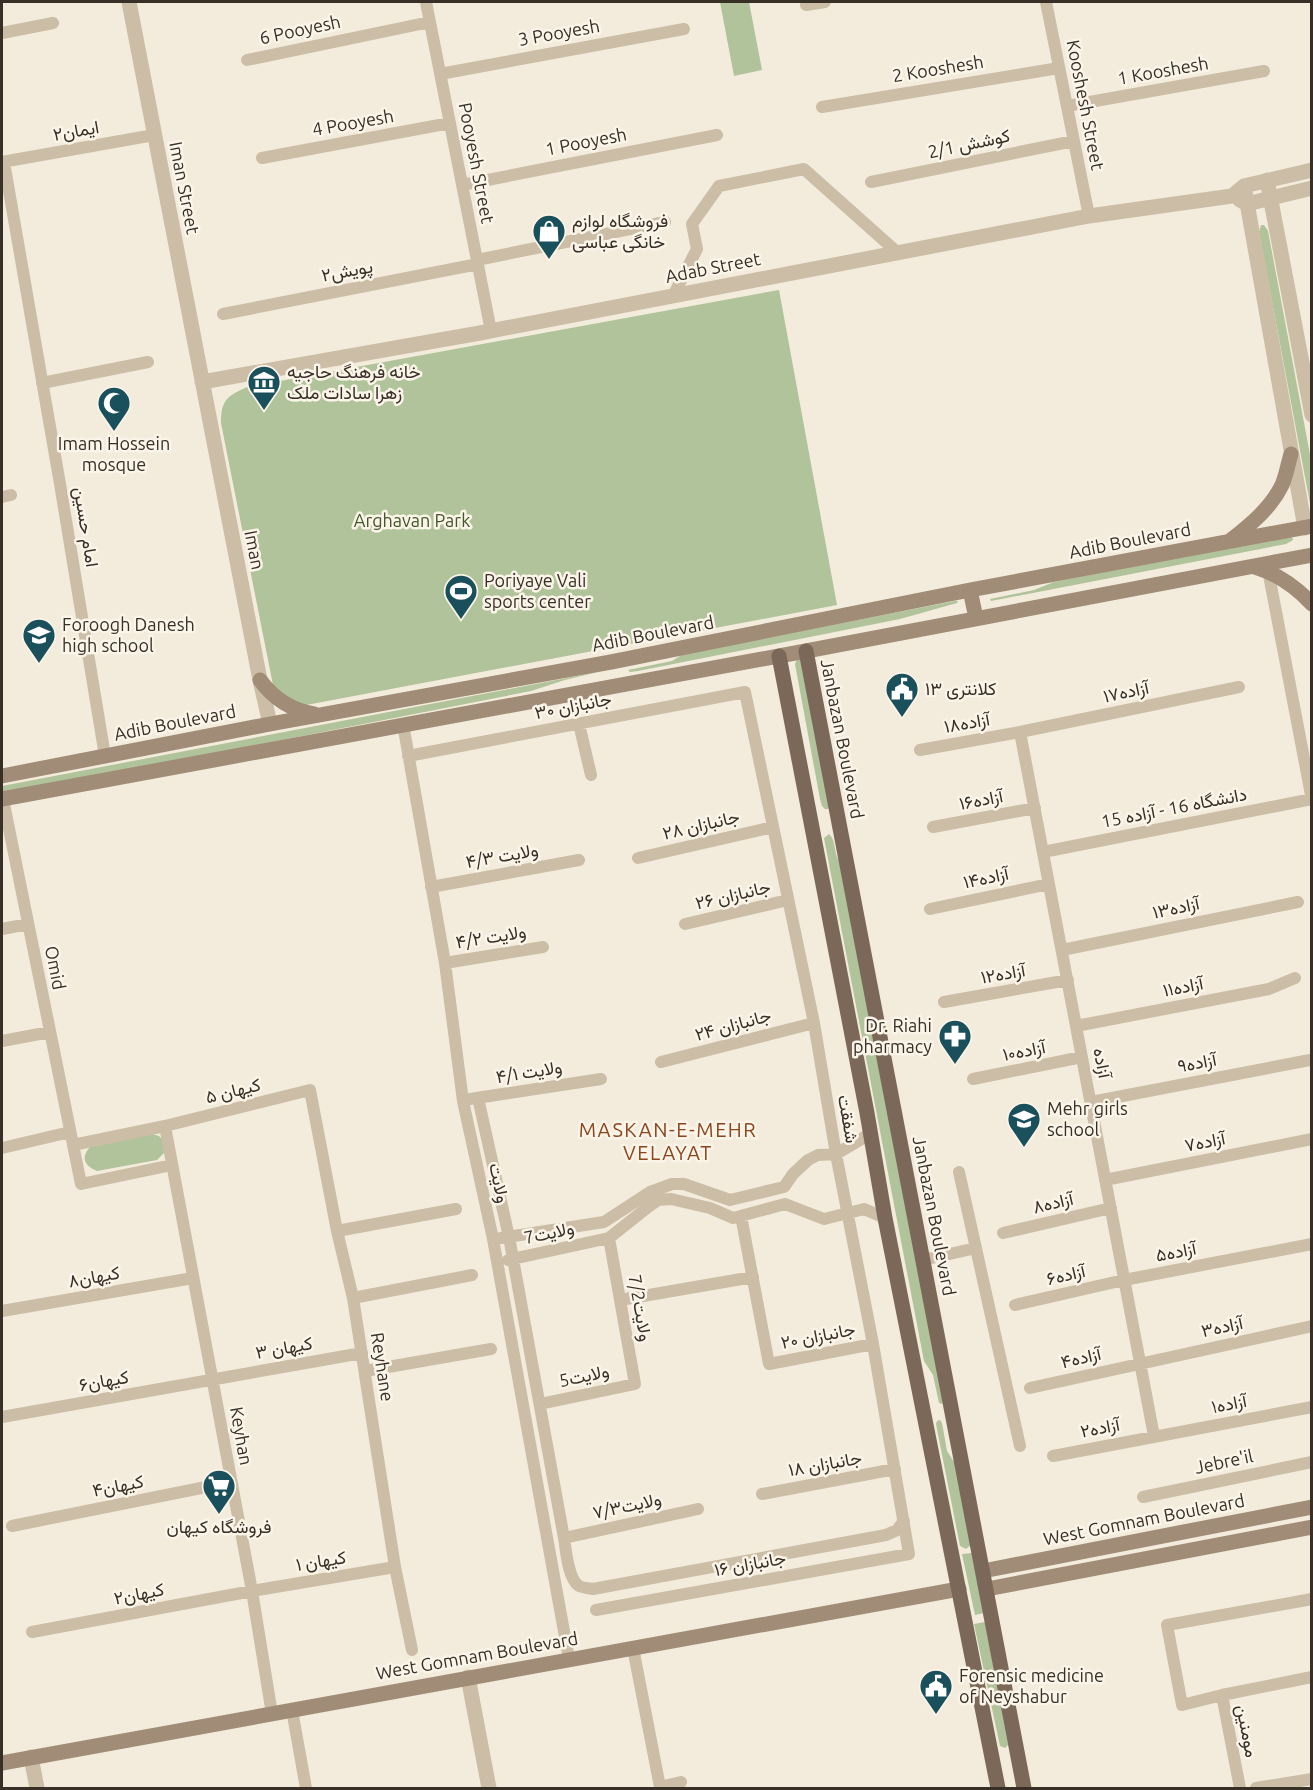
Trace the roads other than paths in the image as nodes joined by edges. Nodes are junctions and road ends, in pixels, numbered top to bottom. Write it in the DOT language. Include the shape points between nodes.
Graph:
graph roads {
  1 [pos="129,2"];
  2 [pos="426,2"];
  3 [pos="825,2"];
  4 [pos="1050,2"];
  5 [pos="806,5"];
  6 [pos="430,22"];
  7 [pos="53,23"];
  8 [pos="684,29"];
  9 [pos="2,33"];
  10 [pos="247,60"];
  11 [pos="1059,68"];
  12 [pos="1264,71"];
  13 [pos="441,74"];
  14 [pos="1067,106"];
  15 [pos="822,107"];
  16 [pos="450,123"];
  17 [pos="154,135"];
  18 [pos="717,135"];
  19 [pos="1074,141"];
  20 [pos="262,158"];
  21 [pos="3,162"];
  22 [pos="1311,170"];
  23 [pos="1267,180"];
  24 [pos="872,182"];
  25 [pos="462,185"];
  26 [pos="1244,186"];
  27 [pos="1311,188"];
  28 [pos="1232,196"];
  29 [pos="1271,197"];
  30 [pos="1247,204"];
  31 [pos="1089,216"];
  32 [pos="665,222"];
  33 [pos="898,252"];
  34 [pos="477,262"];
  35 [pos="672,296"];
  36 [pos="223,314"];
  37 [pos="491,331"];
  38 [pos="148,362"];
  39 [pos="202,382"];
  40 [pos="42,383"];
  41 [pos="1311,415"];
  42 [pos="1292,454"];
  43 [pos="1308,527"];
  44 [pos="1229,542"];
  45 [pos="1311,556"];
  46 [pos="1252,566"];
  47 [pos="1268,570"];
  48 [pos="970,590"];
  49 [pos="1311,604"];
  50 [pos="976,618"];
  51 [pos="806,651"];
  52 [pos="778,656"];
  53 [pos="611,662"];
  54 [pos="260,680"];
  55 [pos="616,685"];
  56 [pos="1239,687"];
  57 [pos="745,692"];
  58 [pos="322,716"];
  59 [pos="270,724"];
  60 [pos="403,724"];
  61 [pos="579,724"];
  62 [pos="1020,732"];
  63 [pos="920,750"];
  64 [pos="105,756"];
  65 [pos="408,756"];
  66 [pos="591,775"];
  67 [pos="2,776"];
  68 [pos="2,799"];
  69 [pos="1311,799"];
  70 [pos="1035,808"];
  71 [pos="838,820"];
  72 [pos="811,824"];
  73 [pos="773,827"];
  74 [pos="933,827"];
  75 [pos="1043,852"];
  76 [pos="638,858"];
  77 [pos="579,860"];
  78 [pos="1049,884"];
  79 [pos="431,887"];
  80 [pos="788,900"];
  81 [pos="1298,902"];
  82 [pos="930,909"];
  83 [pos="28,924"];
  84 [pos="685,924"];
  85 [pos="2,929"];
  86 [pos="543,946"];
  87 [pos="1062,950"];
  88 [pos="445,963"];
  89 [pos="1295,978"];
  90 [pos="1068,981"];
  91 [pos="944,1002"];
  92 [pos="814,1023"];
  93 [pos="1076,1026"];
  94 [pos="50,1032"];
  95 [pos="2,1041"];
  96 [pos="1082,1058"];
  97 [pos="1310,1060"];
  98 [pos="661,1062"];
  99 [pos="601,1079"];
  100 [pos="973,1079"];
  101 [pos="310,1090"];
  102 [pos="477,1098"];
  103 [pos="463,1101"];
  104 [pos="1091,1102"];
  105 [pos="165,1126"];
  106 [pos="870,1134"];
  107 [pos="1311,1138"];
  108 [pos="71,1139"];
  109 [pos="2,1148"];
  110 [pos="836,1154"];
  111 [pos="172,1165"];
  112 [pos="959,1172"];
  113 [pos="1106,1180"];
  114 [pos="1111,1208"];
  115 [pos="456,1209"];
  116 [pos="848,1214"];
  117 [pos="741,1216"];
  118 [pos="885,1218"];
  119 [pos="338,1231"];
  120 [pos="1003,1233"];
  121 [pos="509,1237"];
  122 [pos="609,1238"];
  123 [pos="493,1239"];
  124 [pos="1311,1244"];
  125 [pos="976,1248"];
  126 [pos="513,1259"];
  127 [pos="923,1260"];
  128 [pos="498,1262"];
  129 [pos="472,1275"];
  130 [pos="753,1276"];
  131 [pos="193,1278"];
  132 [pos="1124,1280"];
  133 [pos="352,1298"];
  134 [pos="620,1300"];
  135 [pos="1015,1305"];
  136 [pos="2,1311"];
  137 [pos="1311,1326"];
  138 [pos="873,1344"];
  139 [pos="491,1349"];
  140 [pos="362,1353"];
  141 [pos="1140,1363"];
  142 [pos="365,1371"];
  143 [pos="212,1379"];
  144 [pos="635,1384"];
  145 [pos="1030,1388"];
  146 [pos="540,1404"];
  147 [pos="1311,1407"];
  148 [pos="951,1408"];
  149 [pos="924,1414"];
  150 [pos="2,1418"];
  151 [pos="1154,1437"];
  152 [pos="1020,1446"];
  153 [pos="1053,1456"];
  154 [pos="1311,1462"];
  155 [pos="895,1469"];
  156 [pos="231,1482"];
  157 [pos="762,1494"];
  158 [pos="1143,1497"];
  159 [pos="1311,1507"];
  160 [pos="698,1509"];
  161 [pos="904,1521"];
  162 [pos="12,1526"];
  163 [pos="1311,1527"];
  164 [pos="564,1538"];
  165 [pos="909,1554"];
  166 [pos="1005,1566"];
  167 [pos="395,1567"];
  168 [pos="983,1571"];
  169 [pos="1009,1585"];
  170 [pos="959,1589"];
  171 [pos="987,1589"];
  172 [pos="252,1591"];
  173 [pos="1311,1599"];
  174 [pos="596,1610"];
  175 [pos="32,1632"];
  176 [pos="633,1647"];
  177 [pos="412,1650"];
  178 [pos="569,1659"];
  179 [pos="468,1677"];
  180 [pos="1311,1677"];
  181 [pos="1222,1695"];
  182 [pos="292,1710"];
  183 [pos="272,1714"];
  184 [pos="1016,1743"];
  185 [pos="990,1749"];
  186 [pos="31,1757"];
  187 [pos="2,1763"];
  188 [pos="1311,1779"];
  189 [pos="681,1782"];
  190 [pos="37,1788"];
  191 [pos="306,1788"];
  192 [pos="489,1788"];
  193 [pos="998,1788"];
  194 [pos="1024,1788"];
  195 [pos="1240,1788"];
  196 [pos="1256,1788"];
  1 -- 17 [label="street, Iman Street"];
  2 -- 6 [label="street, Pooyesh Street"];
  3 -- 5 [label="street"];
  4 -- 11 [label="street, Kooshesh Street"];
  6 -- 10 [label="street, 6 Pooyesh"];
  6 -- 13 [label="street, Pooyesh Street"];
  7 -- 9 [label="street"];
  8 -- 13 [label="street, 3 Pooyesh"];
  11 -- 14 [label="street, Kooshesh Street"];
  11 -- 15 [label="street, 2 Kooshesh"];
  12 -- 14 [label="street, 1 Kooshesh"];
  13 -- 16 [label="street, Pooyesh Street"];
  14 -- 19 [label="street, Kooshesh Street"];
  16 -- 20 [label="street, 4 Pooyesh"];
  16 -- 25 [label="street, Pooyesh Street"];
  17 -- 21 [label="street, ایمان۲"];
  17 -- 39 [label="street, Iman Street"];
  18 -- 25 [label="street, 1 Pooyesh"];
  19 -- 24 [label="street, کوشش 2/1"];
  19 -- 31 [label="street, Kooshesh Street"];
  21 -- 40 [label="street, امام حسین"];
  22 -- 23 [label="street"];
  23 -- 26 [label="street"];
  23 -- 29 [label="street"];
  25 -- 34 [label="street, Pooyesh Street"];
  26 -- 28 [label="street"];
  26 -- 30 [label="street"];
  27 -- 29 [label="street"];
  28 -- 30 [label="street"];
  28 -- 31 [label="street, Adab Street"];
  29 -- 30 [label="street"];
  29 -- 41 [label="street"];
  30 -- 42 [label="street"];
  31 -- 33 [label="street, Adab Street"];
  32 -- 34 [label="street, پویش۲"];
  33 -- 35 [label="street, Adab Street"];
  33 -- 35 [label="street" via="804,169 718,186 692,225 697,249"];
  34 -- 36 [label="street, پویش۲"];
  34 -- 37 [label="street, Pooyesh Street"];
  35 -- 37 [label="street, Adab Street"];
  37 -- 39 [label="street, Adab Street"];
  38 -- 40 [label="street"];
  39 -- 54 [label="street, Iman"];
  40 -- 64 [label="street, امام حسین"];
  42 -- 43 [label="street"];
  42 -- 44 [label="main road" via="1282,485 1269,505"];
  43 -- 44 [label="main road, Adib Boulevard"];
  43 -- 45 [label="main road"];
  44 -- 48 [label="main road, Adib Boulevard"];
  45 -- 46 [label="main road"];
  46 -- 47 [label="main road"];
  46 -- 50 [label="main road"];
  47 -- 49 [label="main road" via="1296,588"];
  47 -- 69 [label="street"];
  48 -- 50 [label="main road"];
  48 -- 53 [label="main road, Adib Boulevard"];
  50 -- 51 [label="main road"];
  51 -- 52 [label="main road"];
  51 -- 71 [label="main road, Janbazan Boulevard"];
  52 -- 55 [label="main road"];
  52 -- 72 [label="main road"];
  53 -- 55 [label="main road"];
  53 -- 58 [label="main road, Adib Boulevard"];
  54 -- 58 [label="main road" via="291,708"];
  54 -- 59 [label="street, Iman"];
  55 -- 60 [label="main road"];
  56 -- 62 [label="street, آزاده۱۷"];
  57 -- 61 [label="street, جانبازان ۳۰"];
  57 -- 73 [label="street, شفقت"];
  58 -- 59 [label="main road, Adib Boulevard"];
  59 -- 64 [label="main road, Adib Boulevard"];
  60 -- 65 [label="street, ولایت"];
  60 -- 68 [label="main road"];
  61 -- 65 [label="street, جانبازان ۳۰"];
  61 -- 66 [label="street"];
  62 -- 63 [label="street, آزاده۱۸"];
  62 -- 70 [label="street, آزاده"];
  64 -- 67 [label="main road, Adib Boulevard"];
  65 -- 79 [label="street, ولایت"];
  68 -- 83 [label="street, Omid"];
  69 -- 75 [label="street, دانشگاه 16 - آزاده 15"];
  70 -- 74 [label="street, آزاده۱۶"];
  70 -- 75 [label="street, آزاده"];
  71 -- 72 [label="main road"];
  71 -- 127 [label="main road, Janbazan Boulevard"];
  72 -- 106 [label="main road"];
  73 -- 76 [label="street, جانبازان ۲۸"];
  73 -- 80 [label="street, شفقت"];
  75 -- 78 [label="street, آزاده"];
  77 -- 79 [label="street, ولایت ۴/۳"];
  78 -- 82 [label="street, آزاده۱۴"];
  78 -- 87 [label="street, آزاده"];
  79 -- 88 [label="street, ولایت"];
  80 -- 84 [label="street, جانبازان ۲۶"];
  80 -- 92 [label="street, شفقت"];
  81 -- 87 [label="street, آزاده۱۳"];
  83 -- 85 [label="street"];
  83 -- 94 [label="street, Omid"];
  86 -- 88 [label="street, ولایت ۴/۲"];
  87 -- 90 [label="street, آزاده"];
  88 -- 103 [label="street, ولایت"];
  89 -- 93 [label="street, آزاده۱۱" via="1269,989"];
  90 -- 91 [label="street, آزاده۱۲"];
  90 -- 93 [label="street, آزاده"];
  92 -- 98 [label="street, جانبازان ۲۴"];
  92 -- 110 [label="street, شفقت"];
  93 -- 96 [label="street, آزاده"];
  94 -- 95 [label="street"];
  94 -- 108 [label="street, Omid"];
  96 -- 100 [label="street, آزاده۱۰"];
  96 -- 104 [label="street, آزاده"];
  97 -- 104 [label="street, آزاده۹"];
  99 -- 102 [label="street, ولایت ۴/۱"];
  101 -- 105 [label="street, کیهان ۵"];
  101 -- 119 [label="street, Reyhane"];
  102 -- 103 [label="street, ولایت ۴/۱"];
  102 -- 121 [label="street"];
  103 -- 123 [label="street, ولایت"];
  104 -- 113 [label="street, آزاده"];
  105 -- 108 [label="street"];
  105 -- 111 [label="street"];
  106 -- 110 [label="street"];
  106 -- 118 [label="main road"];
  107 -- 113 [label="street, آزاده۷"];
  108 -- 109 [label="street"];
  108 -- 111 [label="street, Omid" via="81,1184"];
  110 -- 116 [label="street, شفقت"];
  110 -- 121 [label="street, ولایت7" via="808,1160 784,1187 730,1200 684,1184 672,1184 650,1192 604,1222"];
  111 -- 131 [label="street, Keyhan"];
  112 -- 125 [label="street"];
  113 -- 114 [label="street, آزاده"];
  114 -- 120 [label="street, آزاده۸"];
  114 -- 132 [label="street, آزاده"];
  115 -- 119 [label="street"];
  116 -- 117 [label="street" via="824,1219 785,1204"];
  116 -- 118 [label="street" via="864,1209"];
  116 -- 138 [label="street, شفقت"];
  117 -- 122 [label="street" via="733,1218 671,1198 658,1200"];
  117 -- 130 [label="street"];
  118 -- 149 [label="main road"];
  119 -- 133 [label="street, Reyhane"];
  121 -- 123 [label="street, ولایت7"];
  121 -- 126 [label="street"];
  122 -- 126 [label="street, ولایت7"];
  122 -- 134 [label="street, ولایت7/2"];
  123 -- 128 [label="street, ولایت"];
  124 -- 132 [label="street, آزاده۵"];
  125 -- 127 [label="street"];
  125 -- 152 [label="street"];
  126 -- 128 [label="street, ولایت7"];
  126 -- 146 [label="street"];
  127 -- 148 [label="main road, Janbazan Boulevard"];
  128 -- 178 [label="street, ولایت"];
  129 -- 133 [label="street"];
  130 -- 134 [label="street"];
  130 -- 138 [label="street, جانبازان ۲۰" via="769,1364"];
  131 -- 136 [label="street, کیهان۸"];
  131 -- 143 [label="street, Keyhan"];
  132 -- 135 [label="street, آزاده۶"];
  132 -- 141 [label="street, آزاده"];
  133 -- 140 [label="street, Reyhane"];
  134 -- 144 [label="street, ولایت7/2"];
  137 -- 141 [label="street, آزاده۳"];
  138 -- 155 [label="street, شفقت"];
  139 -- 142 [label="street"];
  140 -- 142 [label="street, Reyhane"];
  140 -- 143 [label="street, کیهان ۳"];
  141 -- 145 [label="street, آزاده۴"];
  141 -- 151 [label="street, آزاده"];
  142 -- 167 [label="street, Reyhane"];
  143 -- 150 [label="street, کیهان۶"];
  143 -- 156 [label="street, Keyhan"];
  144 -- 146 [label="street, ولایت5"];
  146 -- 164 [label="street"];
  147 -- 151 [label="street, آزاده۱"];
  148 -- 149 [label="main road"];
  148 -- 168 [label="main road, Janbazan Boulevard"];
  149 -- 170 [label="main road"];
  151 -- 153 [label="street, آزاده۲"];
  154 -- 158 [label="street, Jebre'il"];
  155 -- 157 [label="street, جانبازان ۱۸"];
  155 -- 161 [label="street, شفقت"];
  156 -- 162 [label="street, کیهان۴"];
  156 -- 172 [label="street, Keyhan"];
  159 -- 166 [label="main road, West Gomnam Boulevard"];
  160 -- 164 [label="street, ولایت۷/۳"];
  161 -- 164 [label="street" via="886,1535 593,1589 575,1583"];
  161 -- 165 [label="street, شفقت"];
  163 -- 169 [label="main road"];
  165 -- 174 [label="street, جانبازان ۱۶"];
  166 -- 168 [label="main road, West Gomnam Boulevard"];
  166 -- 169 [label="main road"];
  167 -- 172 [label="street, کیهان ۱"];
  167 -- 177 [label="street, Reyhane"];
  168 -- 171 [label="main road, Janbazan Boulevard"];
  169 -- 171 [label="main road"];
  170 -- 176 [label="main road, West Gomnam Boulevard"];
  170 -- 185 [label="main road"];
  171 -- 184 [label="main road, Janbazan Boulevard"];
  172 -- 175 [label="street, کیهان۲"];
  172 -- 183 [label="street, Keyhan"];
  173 -- 181 [label="street, مومنین" via="1167,1625 1182,1705"];
  176 -- 178 [label="main road, West Gomnam Boulevard"];
  176 -- 189 [label="street" via="660,1787"];
  178 -- 179 [label="main road, West Gomnam Boulevard"];
  179 -- 182 [label="main road, West Gomnam Boulevard"];
  179 -- 192 [label="street"];
  180 -- 181 [label="street"];
  181 -- 195 [label="street, مومنین"];
  182 -- 183 [label="main road, West Gomnam Boulevard"];
  182 -- 191 [label="street"];
  183 -- 186 [label="main road, West Gomnam Boulevard"];
  184 -- 185 [label="main road" via="1009,1752 999,1754"];
  184 -- 194 [label="main road, Janbazan Boulevard"];
  185 -- 193 [label="main road"];
  186 -- 187 [label="main road, West Gomnam Boulevard"];
  186 -- 190 [label="street"];
  188 -- 196 [label="street"];
}
